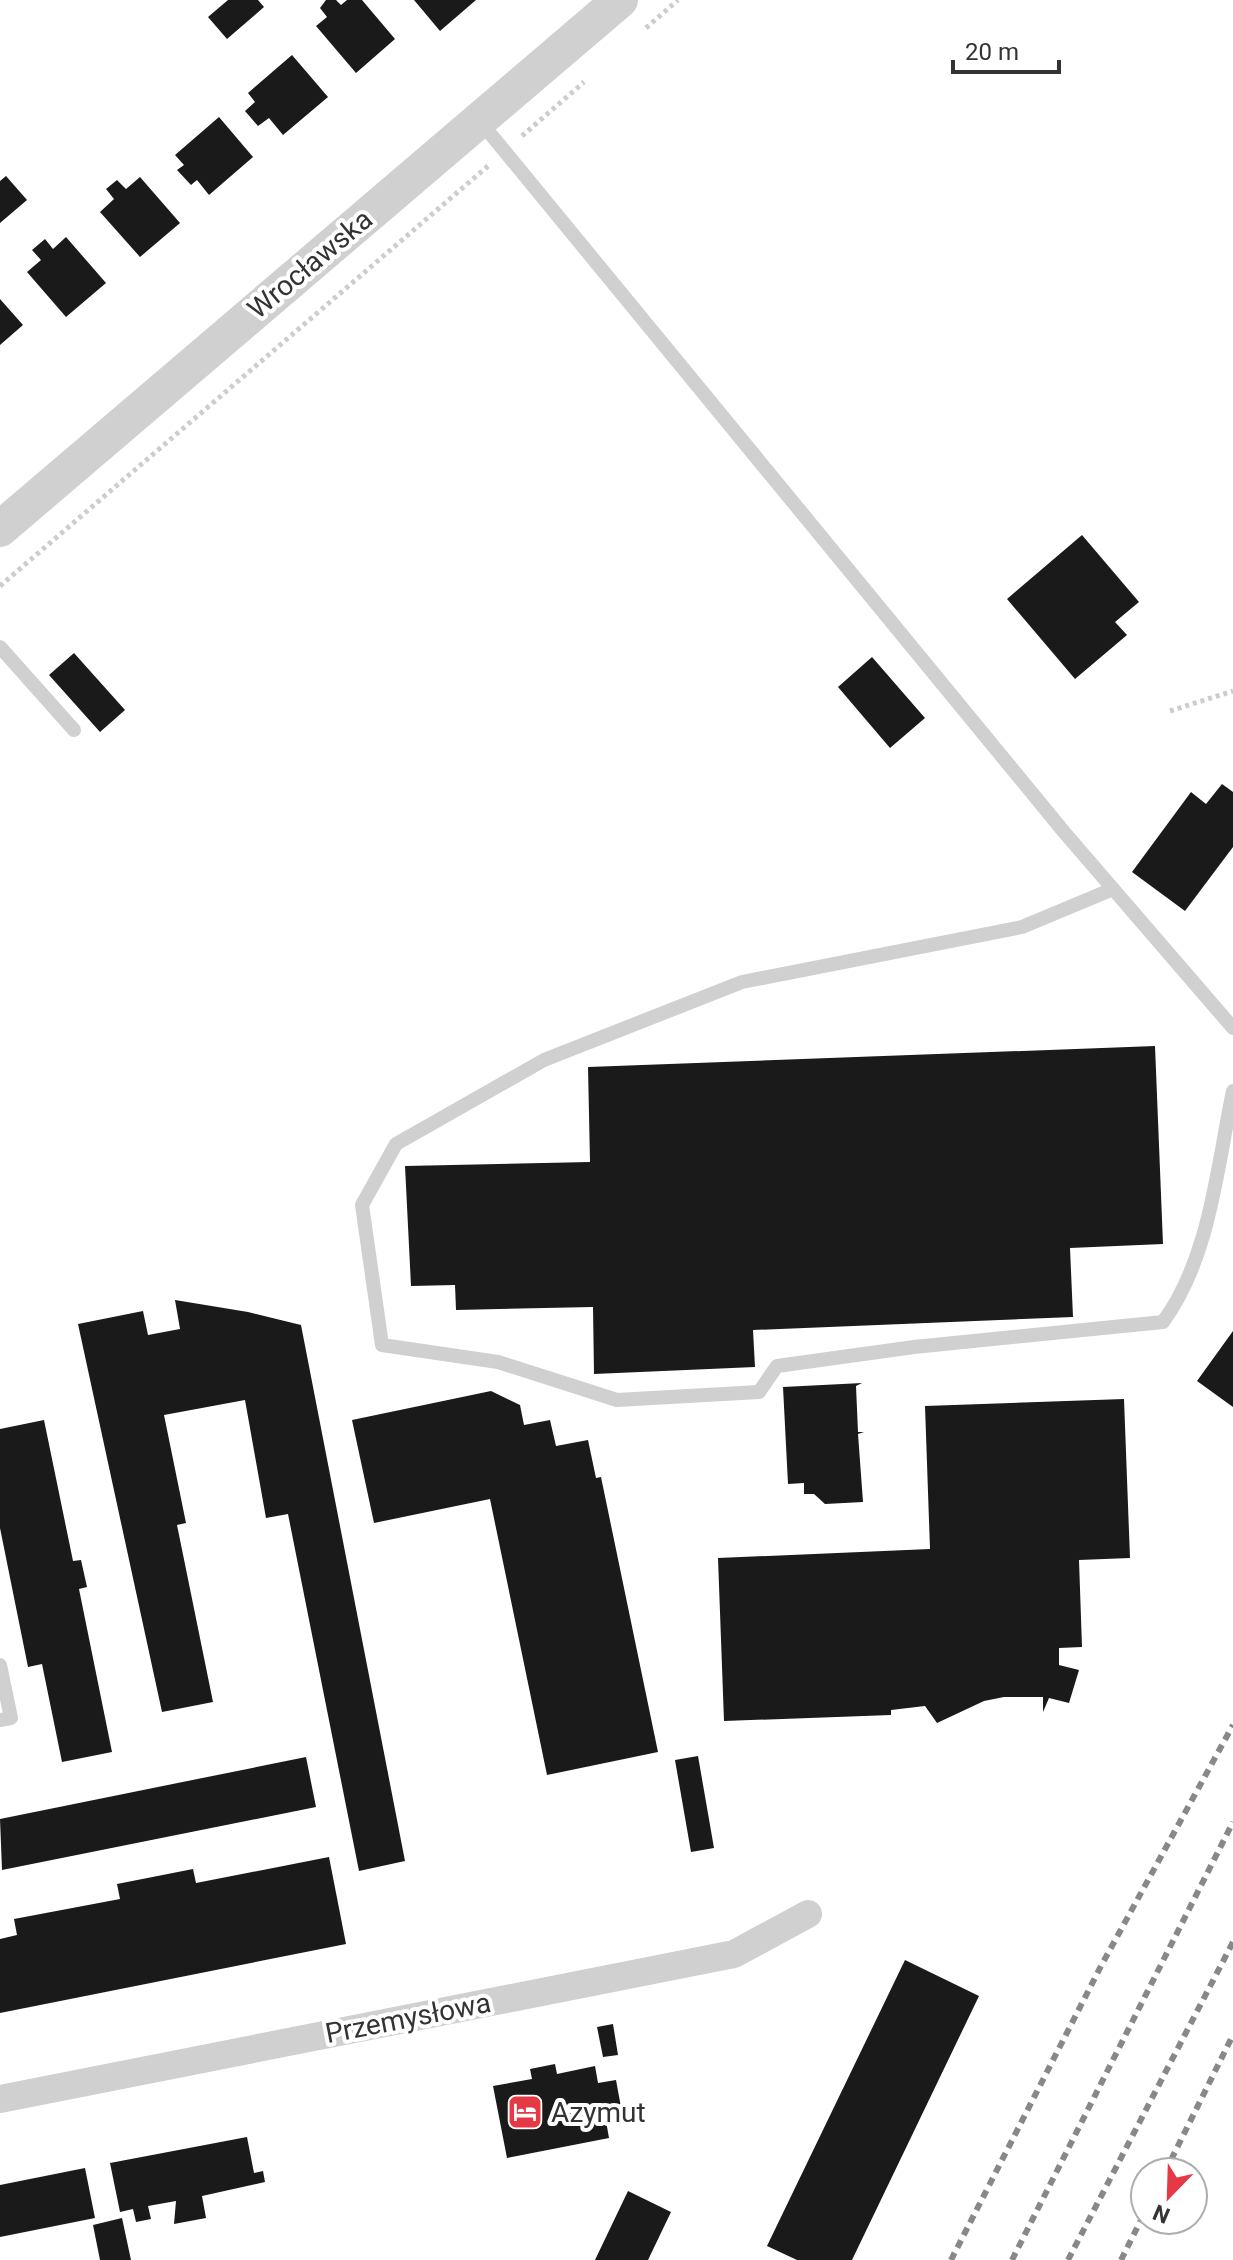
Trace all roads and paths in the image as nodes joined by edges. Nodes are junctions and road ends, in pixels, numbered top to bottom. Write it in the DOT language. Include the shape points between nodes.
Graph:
graph roads {
  1 [pos="620,0"];
  2 [pos="678,0"];
  3 [pos="639,34"];
  4 [pos="595,73"];
  5 [pos="479,120"];
  6 [pos="505,151"];
  7 [pos="0,529"];
  8 [pos="0,586"];
  9 [pos="0,647"];
  10 [pos="1233,691"];
  11 [pos="1170,711"];
  12 [pos="74,730"];
  13 [pos="1113,889"];
  14 [pos="1233,1028"];
  15 [pos="1233,1091"];
  16 [pos="0,1665"];
  17 [pos="0,1720"];
  18 [pos="808,1914"];
  19 [pos="0,2099"];
  1 -- 5 [label="street, Wrocławska"];
  2 -- 3 [label="path"];
  4 -- 6 [label="path"];
  5 -- 6 [label="lane"];
  5 -- 7 [label="street, Wrocławska"];
  6 -- 8 [label="path"];
  6 -- 13 [label="lane"];
  9 -- 12 [label="lane"];
  10 -- 11 [label="path"];
  13 -- 14 [label="lane"];
  13 -- 15 [label="lane" via="1022,927 742,982 544,1060 396,1144 362,1205 382,1345 498,1362 617,1400 759,1392 777,1366 1163,1322 1183,1294 1208,1212"];
  16 -- 17 [label="lane" via="11,1718"];
  18 -- 19 [label="street, Przemysłowa" via="734,1954"];
}
